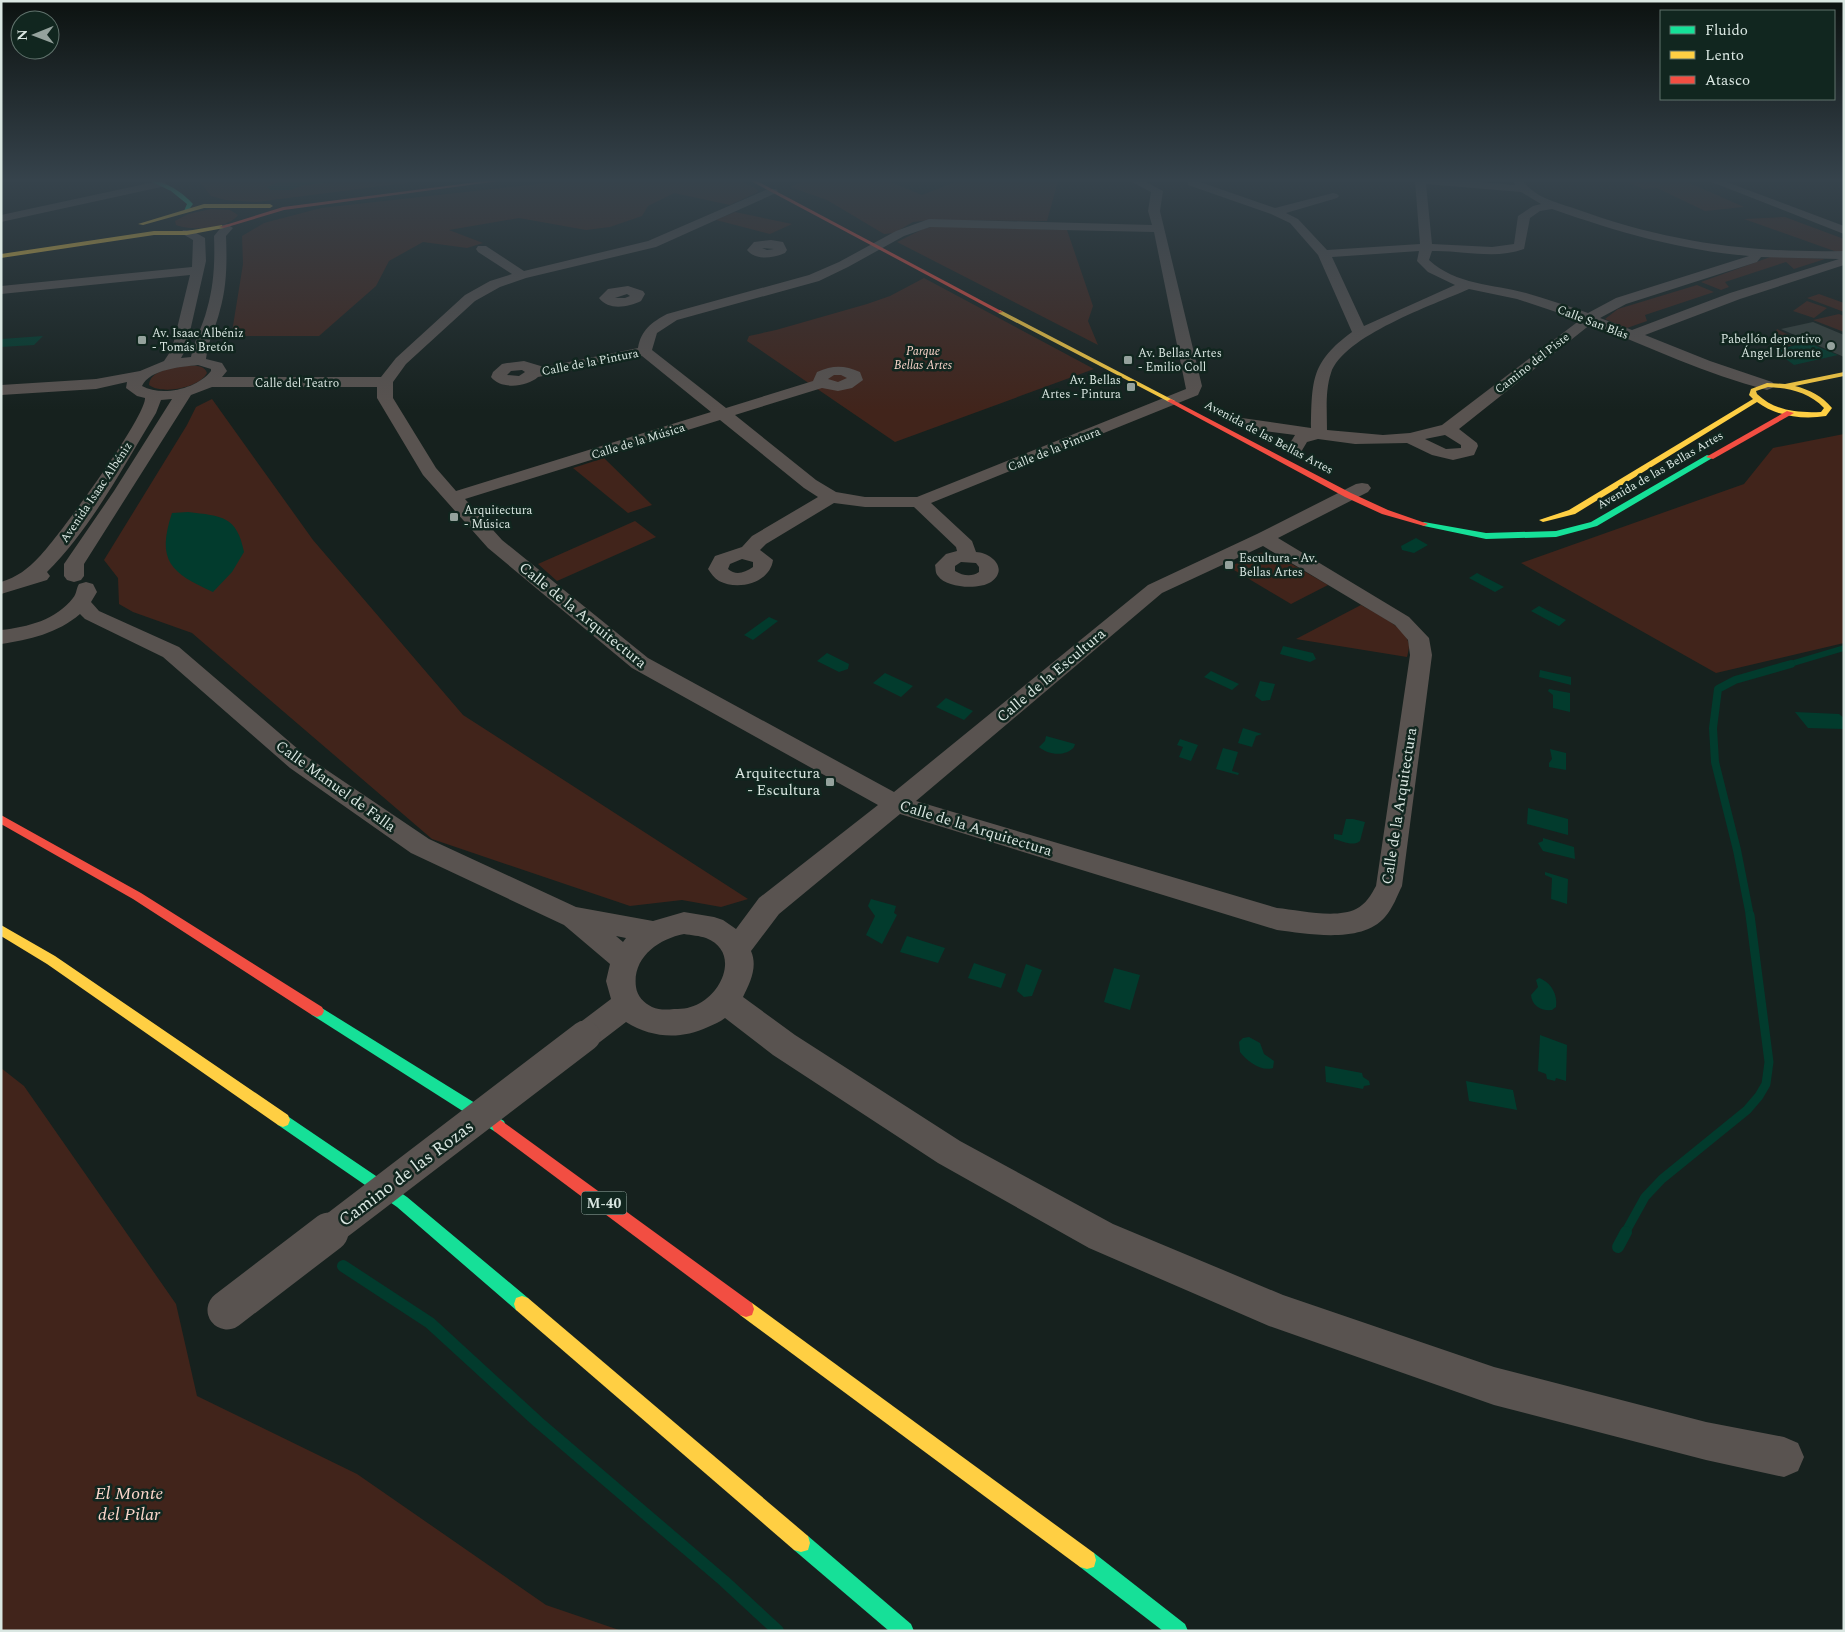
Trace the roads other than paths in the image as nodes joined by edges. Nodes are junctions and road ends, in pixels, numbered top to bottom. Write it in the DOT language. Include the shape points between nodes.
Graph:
graph roads {
  1 [pos="200,257"];
  2 [pos="221,257"];
  3 [pos="495,257"];
  4 [pos="597,257"];
  5 [pos="779,257"];
  6 [pos="859,257"];
  7 [pos="907,257"];
  8 [pos="909,257"];
  9 [pos="1165,257"];
  10 [pos="1325,257"];
  11 [pos="1424,257"];
  12 [pos="1755,257"];
  13 [pos="1844,261"];
  14 [pos="197,270"];
  15 [pos="522,275"];
  16 [pos="814,278"];
  17 [pos="1469,284"];
  18 [pos="1,290"];
  19 [pos="636,298"];
  20 [pos="672,317"];
  21 [pos="1588,318"];
  22 [pos="1360,333"];
  23 [pos="1630,336"];
  24 [pos="1080,340"];
  25 [pos="645,351"];
  26 [pos="198,361"];
  27 [pos="170,364"];
  28 [pos="534,372"];
  29 [pos="1844,374"];
  30 [pos="138,382"];
  31 [pos="209,382"];
  32 [pos="385,382"];
  33 [pos="823,383"];
  34 [pos="1786,386"];
  35 [pos="1,390"];
  36 [pos="186,392"];
  37 [pos="1759,392"];
  38 [pos="1172,394"];
  39 [pos="1836,395"];
  40 [pos="152,396"];
  41 [pos="1188,396"];
  42 [pos="1824,401"];
  43 [pos="1203,403"];
  44 [pos="1790,414"];
  45 [pos="724,415"];
  46 [pos="1238,421"];
  47 [pos="1448,429"];
  48 [pos="1319,433"];
  49 [pos="1410,438"];
  50 [pos="1290,446"];
  51 [pos="1356,488"];
  52 [pos="454,497"];
  53 [pos="831,497"];
  54 [pos="920,502"];
  55 [pos="1536,522"];
  56 [pos="1264,538"];
  57 [pos="747,553"];
  58 [pos="967,555"];
  59 [pos="74,576"];
  60 [pos="25,579"];
  61 [pos="2,588"];
  62 [pos="81,604"];
  63 [pos="48,625"];
  64 [pos="117,628"];
  65 [pos="1,637"];
  66 [pos="896,804"];
  67 [pos="1,819"];
  68 [pos="769,906"];
  69 [pos="572,917"];
  70 [pos="714,927"];
  71 [pos="1,930"];
  72 [pos="653,932"];
  73 [pos="737,948"];
  74 [pos="625,960"];
  75 [pos="725,1001"];
  76 [pos="627,1004"];
  77 [pos="227,1310"];
  78 [pos="1784,1457"];
  79 [pos="904,1631"];
  80 [pos="1178,1631"];
  1 -- 14 [label="street"];
  2 -- 26 [label="street" via="214,309"];
  3 -- 15 [label="street"];
  4 -- 15 [label="street"];
  5 -- 16 [label="street"];
  6 -- 16 [label="street, Calle de la Pintura"];
  7 -- 38 [label="main road, Avenida de las Bellas Artes"];
  8 -- 24 [label="main road, Avenida de las Bellas Artes"];
  9 -- 41 [label="street" via="1194,386"];
  10 -- 22 [label="street"];
  11 -- 17 [label="street, Calle San Blás" via="1423,261 1430,269"];
  12 -- 21 [label="street, Camino del Piste" via="1621,301"];
  13 -- 23 [label="street" via="1735,296"];
  14 -- 18 [label="street"];
  14 -- 27 [label="street" via="179,349"];
  15 -- 32 [label="street" via="495,284 470,298 401,362"];
  16 -- 20 [label="street, Calle de la Pintura"];
  17 -- 21 [label="street, Calle San Blás" via="1521,296"];
  17 -- 22 [label="street"];
  19 -- 20 [label="street" via="645,299"];
  20 -- 25 [label="street, Calle de la Pintura" via="646,336"];
  21 -- 23 [label="street, Calle San Blás"];
  21 -- 47 [label="street, Camino del Piste"];
  22 -- 48 [label="street" via="1333,355 1326,366 1321,380"];
  23 -- 37 [label="street, Calle San Blás" via="1727,374"];
  25 -- 28 [label="street, Calle de la Pintura"];
  25 -- 45 [label="street, Calle de la Pintura"];
  26 -- 27 [label="street"];
  26 -- 31 [label="street" via="217,366 217,376"];
  27 -- 30 [label="street"];
  29 -- 34 [label="main road"];
  30 -- 35 [label="street"];
  30 -- 40 [label="street" via="140,393"];
  31 -- 32 [label="street, Calle del Teatro"];
  31 -- 36 [label="street"];
  32 -- 52 [label="street, Calle de la Arquitectura" via="385,398 389,405 429,471"];
  33 -- 45 [label="street, Calle de la Música"];
  34 -- 37 [label="main road"];
  34 -- 42 [label="main road"];
  36 -- 40 [label="street"];
  36 -- 59 [label="street, Avenida Isaac Albéniz" via="78,557"];
  37 -- 44 [label="main road" via="1770,408"];
  37 -- 55 [label="main road, Avenida de las Bellas Artes" via="1572,512"];
  38 -- 41 [label="street, Calle de la Pintura"];
  38 -- 51 [label="main road, Avenida de las Bellas Artes"];
  38 -- 54 [label="street, Calle de la Pintura"];
  39 -- 42 [label="main road"];
  40 -- 60 [label="street, Avenida Isaac Albéniz" via="148,413 100,492 56,552 40,570"];
  41 -- 43 [label="main road, Avenida de las Bellas Artes"];
  42 -- 44 [label="main road" via="1828,408 1823,414"];
  44 -- 51 [label="main road, Avenida de las Bellas Artes" via="1594,524 1556,534 1486,536 1435,527 1385,512"];
  45 -- 52 [label="street, Calle de la Música"];
  45 -- 53 [label="street, Calle de la Pintura"];
  46 -- 48 [label="street, Camino del Piste"];
  46 -- 50 [label="main road, Avenida de las Bellas Artes"];
  47 -- 49 [label="street, Camino del Piste"];
  47 -- 49 [label="street, Camino del Piste" via="1469,443 1468,451 1443,453"];
  48 -- 49 [label="street, Camino del Piste" via="1354,439"];
  48 -- 50 [label="street"];
  51 -- 56 [label="street, Calle de la Escultura"];
  52 -- 66 [label="street, Calle de la Arquitectura" via="495,544 640,663"];
  53 -- 54 [label="street, Calle de la Pintura" via="865,502"];
  53 -- 57 [label="street" via="759,540"];
  54 -- 58 [label="street" via="965,545"];
  56 -- 66 [label="street, Calle de la Escultura" via="1155,589"];
  56 -- 66 [label="street, Calle de la Arquitectura" via="1402,622 1418,638 1422,654 1390,886 1375,910 1353,922 1321,924 1277,919"];
  59 -- 60 [label="street" via="44,575"];
  59 -- 62 [label="street" via="84,582 87,592"];
  60 -- 61 [label="street"];
  62 -- 63 [label="street"];
  62 -- 64 [label="street, Calle Manuel de Falla" via="92,615"];
  63 -- 64 [label="street, Calle Manuel de Falla" via="83,623"];
  63 -- 65 [label="street"];
  64 -- 69 [label="street, Calle Manuel de Falla" via="171,652 298,762 420,846"];
  66 -- 68 [label="street, Calle de la Escultura"];
  67 -- 80 [label="main road, M-40" via="137,896 506,1131"];
  68 -- 70 [label="street, Calle de la Escultura"];
  68 -- 73 [label="street, Calle de la Escultura"];
  69 -- 72 [label="street, Calle Manuel de Falla"];
  69 -- 74 [label="street, Calle Manuel de Falla"];
  70 -- 72 [label="street" via="684,923"];
  70 -- 73 [label="street" via="728,936"];
  71 -- 79 [label="main road" via="51,960 402,1202"];
  72 -- 74 [label="street" via="637,944"];
  73 -- 75 [label="street" via="741,966 737,984"];
  74 -- 76 [label="street" via="620,975 621,990"];
  75 -- 76 [label="street" via="692,1021 673,1024 654,1022 638,1015"];
  75 -- 78 [label="street" via="784,1045 948,1152 1101,1236 1282,1314 1494,1386 1706,1441"];
  76 -- 77 [label="street, Camino de las Rozas, bridge"];
}
